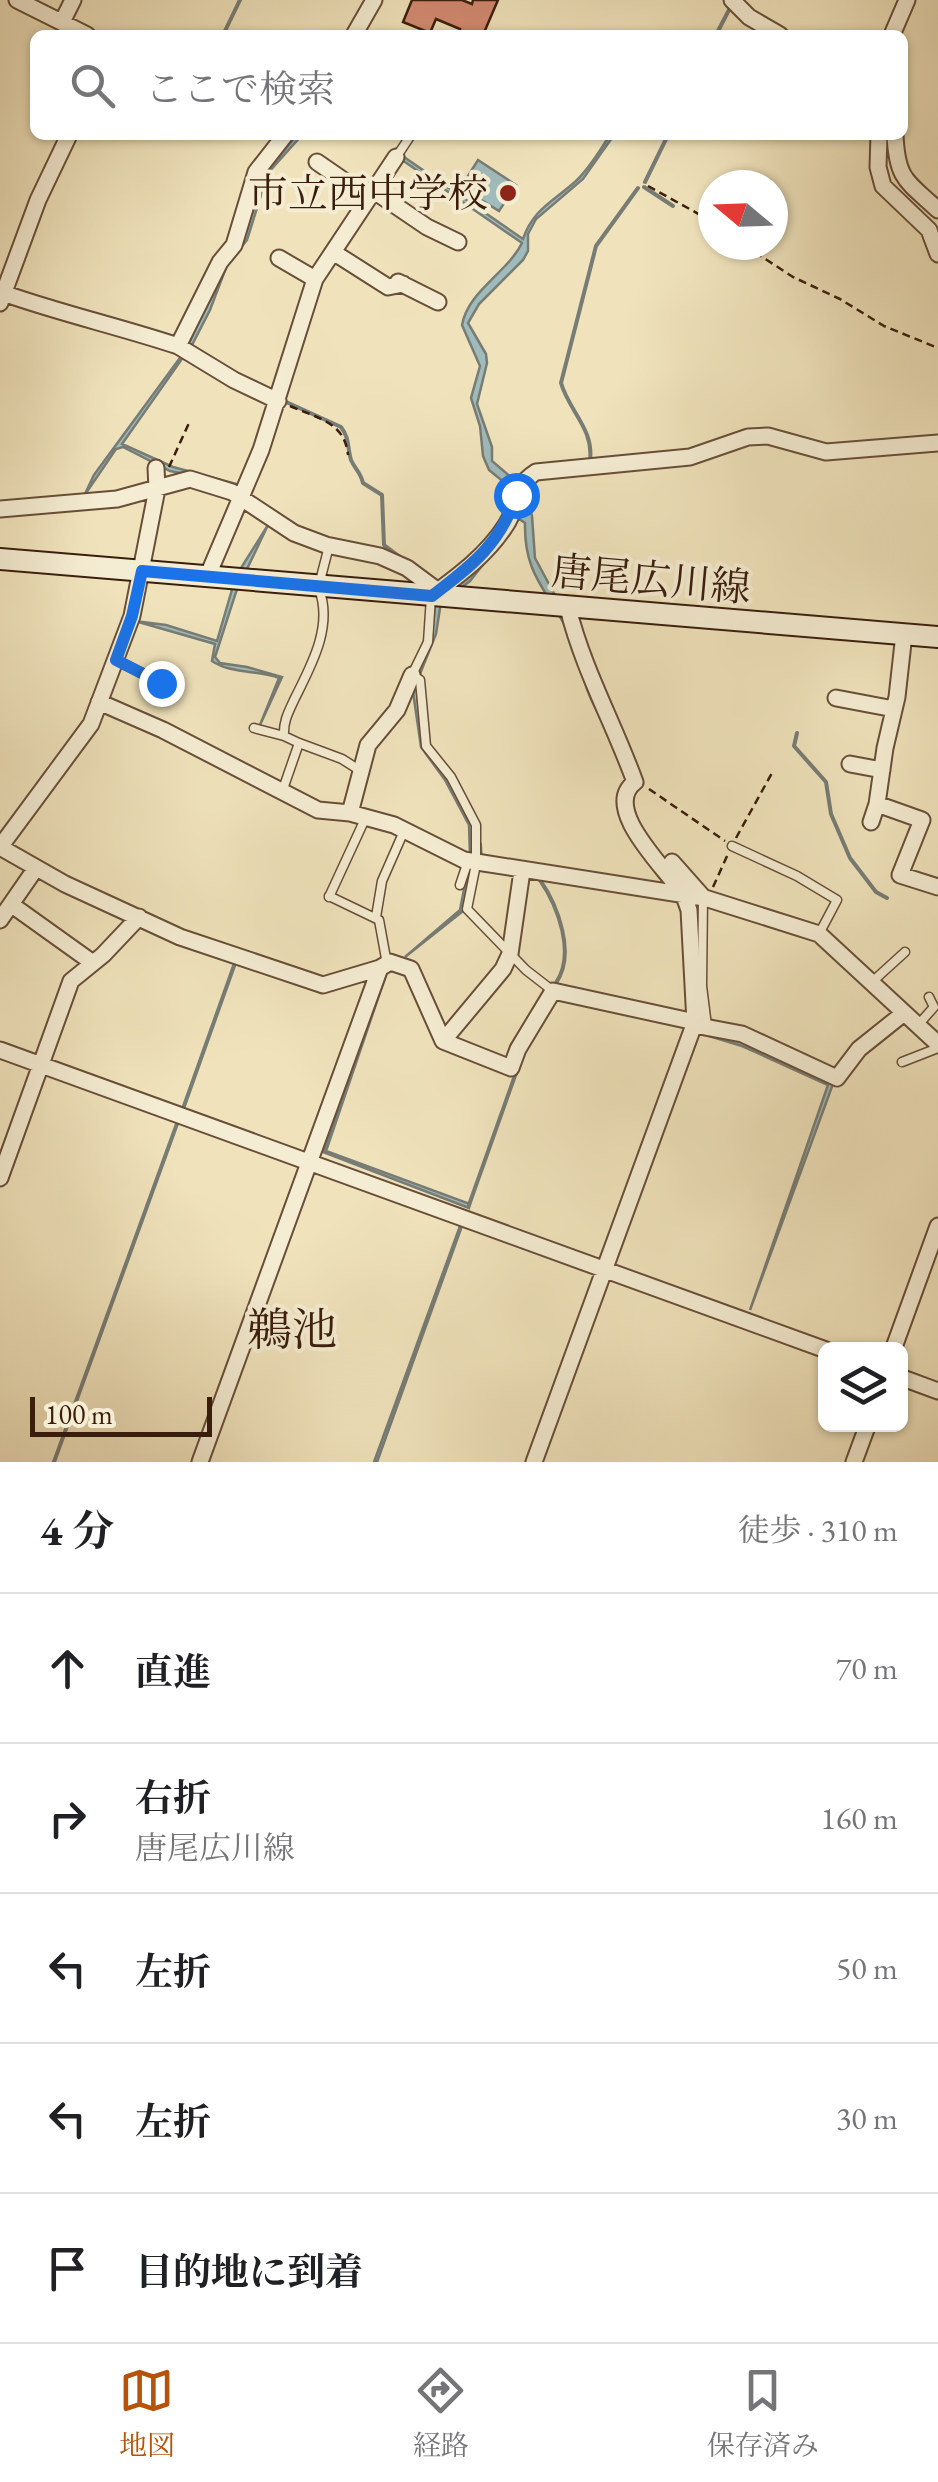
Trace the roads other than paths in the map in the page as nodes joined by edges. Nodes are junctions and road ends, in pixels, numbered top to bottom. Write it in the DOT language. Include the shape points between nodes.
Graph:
graph roads {
  1 [pos="17,0"];
  2 [pos="72,0"];
  3 [pos="374,0"];
  4 [pos="732,0"];
  5 [pos="907,0"];
  6 [pos="62,22"];
  7 [pos="77,30"];
  8 [pos="357,30"];
  9 [pos="771,30"];
  10 [pos="894,30"];
  11 [pos="68,140"];
  12 [pos="281,140"];
  13 [pos="408,140"];
  14 [pos="879,140"];
  15 [pos="896,140"];
  16 [pos="396,157"];
  17 [pos="317,162"];
  18 [pos="371,194"];
  19 [pos="938,210"];
  20 [pos="458,242"];
  21 [pos="333,252"];
  22 [pos="938,254"];
  23 [pos="279,258"];
  24 [pos="315,279"];
  25 [pos="3,298"];
  26 [pos="438,302"];
  27 [pos="178,346"];
  28 [pos="278,401"];
  29 [pos="938,443"];
  30 [pos="165,467"];
  31 [pos="160,488"];
  32 [pos="239,491"];
  33 [pos="0,509"];
  34 [pos="329,546"];
  35 [pos="0,559"];
  36 [pos="142,571"];
  37 [pos="208,576"];
  38 [pos="319,586"];
  39 [pos="438,595"];
  40 [pos="560,607"];
  41 [pos="904,634"];
  42 [pos="938,637"];
  43 [pos="116,660"];
  44 [pos="412,675"];
  45 [pos="161,683"];
  46 [pos="836,698"];
  47 [pos="99,702"];
  48 [pos="894,709"];
  49 [pos="254,728"];
  50 [pos="284,736"];
  51 [pos="300,743"];
  52 [pos="850,764"];
  53 [pos="361,770"];
  54 [pos="882,770"];
  55 [pos="282,792"];
  56 [pos="877,804"];
  57 [pos="358,815"];
  58 [pos="871,822"];
  59 [pos="405,831"];
  60 [pos="732,846"];
  61 [pos="0,847"];
  62 [pos="672,862"];
  63 [pos="472,863"];
  64 [pos="36,868"];
  65 [pos="522,871"];
  66 [pos="460,885"];
  67 [pos="938,888"];
  68 [pos="683,895"];
  69 [pos="705,898"];
  70 [pos="12,906"];
  71 [pos="376,916"];
  72 [pos="139,917"];
  73 [pos="0,920"];
  74 [pos="819,934"];
  75 [pos="905,952"];
  76 [pos="510,954"];
  77 [pos="93,963"];
  78 [pos="384,966"];
  79 [pos="872,982"];
  80 [pos="552,991"];
  81 [pos="929,997"];
  82 [pos="904,1012"];
  83 [pos="699,1024"];
  84 [pos="918,1026"];
  85 [pos="443,1040"];
  86 [pos="938,1046"];
  87 [pos="0,1050"];
  88 [pos="902,1062"];
  89 [pos="40,1065"];
  90 [pos="310,1162"];
  91 [pos="0,1178"];
  92 [pos="938,1226"];
  93 [pos="606,1270"];
  94 [pos="896,1342"];
  95 [pos="818,1347"];
  96 [pos="908,1381"];
  97 [pos="938,1391"];
  98 [pos="865,1432"];
  99 [pos="200,1462"];
  100 [pos="534,1462"];
  101 [pos="854,1462"];
  1 -- 6 [label="street"];
  2 -- 6 [label="street"];
  3 -- 8 [label="street"];
  4 -- 9 [label="street"];
  5 -- 10 [label="street"];
  6 -- 7 [label="street"];
  11 -- 25 [label="street"];
  12 -- 27 [label="street" via="256,172 234,245"];
  13 -- 16 [label="lane"];
  14 -- 22 [label="street" via="884,186 929,230"];
  15 -- 19 [label="street" via="903,180"];
  16 -- 18 [label="street"];
  17 -- 18 [label="street"];
  18 -- 20 [label="street"];
  18 -- 21 [label="street"];
  21 -- 24 [label="street"];
  21 -- 26 [label="street" via="388,286 401,283"];
  23 -- 24 [label="street"];
  24 -- 28 [label="street"];
  25 -- 27 [label="street"];
  27 -- 28 [label="street"];
  28 -- 32 [label="street"];
  29 -- 39 [label="street" via="826,452 748,437 690,456 536,472 519,489 507,524"];
  30 -- 31 [label="street"];
  31 -- 32 [label="street" via="190,479"];
  31 -- 33 [label="street" via="117,499"];
  31 -- 36 [label="street"];
  32 -- 34 [label="street" via="267,518"];
  32 -- 37 [label="street"];
  34 -- 38 [label="lane"];
  34 -- 39 [label="street" via="407,568"];
  35 -- 36 [label="main road, 唐尾広川線"];
  36 -- 37 [label="main road, 唐尾広川線"];
  36 -- 43 [label="street"];
  37 -- 38 [label="main road, 唐尾広川線"];
  38 -- 39 [label="main road, 唐尾広川線"];
  38 -- 50 [label="lane" via="323,630 286,715"];
  39 -- 40 [label="main road, 唐尾広川線"];
  39 -- 44 [label="lane" via="428,642"];
  40 -- 41 [label="main road, 唐尾広川線"];
  40 -- 68 [label="street" via="620,739 634,782 624,798 638,837"];
  41 -- 42 [label="main road, 唐尾広川線"];
  41 -- 48 [label="street"];
  43 -- 45 [label="lane"];
  43 -- 47 [label="street"];
  44 -- 53 [label="street" via="397,710 368,745"];
  44 -- 63 [label="lane" via="420,680 426,746 476,825"];
  46 -- 48 [label="street"];
  47 -- 55 [label="street"];
  47 -- 61 [label="street" via="92,724"];
  48 -- 54 [label="street"];
  49 -- 50 [label="lane"];
  50 -- 51 [label="lane"];
  51 -- 53 [label="lane"];
  51 -- 55 [label="lane"];
  52 -- 54 [label="street"];
  53 -- 57 [label="street"];
  54 -- 56 [label="street"];
  55 -- 57 [label="street" via="318,810"];
  56 -- 58 [label="street"];
  56 -- 67 [label="street" via="922,820 900,874"];
  57 -- 59 [label="street"];
  57 -- 71 [label="lane" via="328,899"];
  59 -- 63 [label="street"];
  59 -- 71 [label="lane" via="382,881"];
  60 -- 74 [label="lane" via="837,900"];
  61 -- 64 [label="street"];
  62 -- 69 [label="street"];
  63 -- 65 [label="street"];
  63 -- 66 [label="lane"];
  63 -- 76 [label="lane" via="467,909"];
  64 -- 70 [label="street"];
  64 -- 72 [label="street"];
  65 -- 68 [label="street"];
  65 -- 76 [label="street"];
  68 -- 69 [label="street"];
  68 -- 83 [label="street"];
  69 -- 74 [label="street"];
  69 -- 83 [label="lane"];
  70 -- 73 [label="street"];
  70 -- 77 [label="street"];
  71 -- 78 [label="lane"];
  72 -- 77 [label="street"];
  72 -- 78 [label="street" via="323,985"];
  74 -- 79 [label="street"];
  75 -- 79 [label="lane"];
  76 -- 80 [label="lane"];
  76 -- 85 [label="street"];
  77 -- 89 [label="street" via="71,981"];
  78 -- 85 [label="street" via="411,969"];
  78 -- 90 [label="street"];
  79 -- 82 [label="street"];
  80 -- 83 [label="street"];
  80 -- 85 [label="street" via="511,1068"];
  81 -- 84 [label="lane" via="934,1007"];
  82 -- 83 [label="street" via="859,1049 837,1078 742,1034"];
  82 -- 84 [label="street"];
  83 -- 93 [label="street"];
  84 -- 86 [label="street"];
  86 -- 88 [label="lane"];
  87 -- 89 [label="street"];
  89 -- 90 [label="street"];
  89 -- 91 [label="street"];
  90 -- 93 [label="street"];
  90 -- 99 [label="street"];
  92 -- 94 [label="street"];
  93 -- 95 [label="street"];
  93 -- 100 [label="street"];
  96 -- 97 [label="street"];
  98 -- 101 [label="street"];
}
